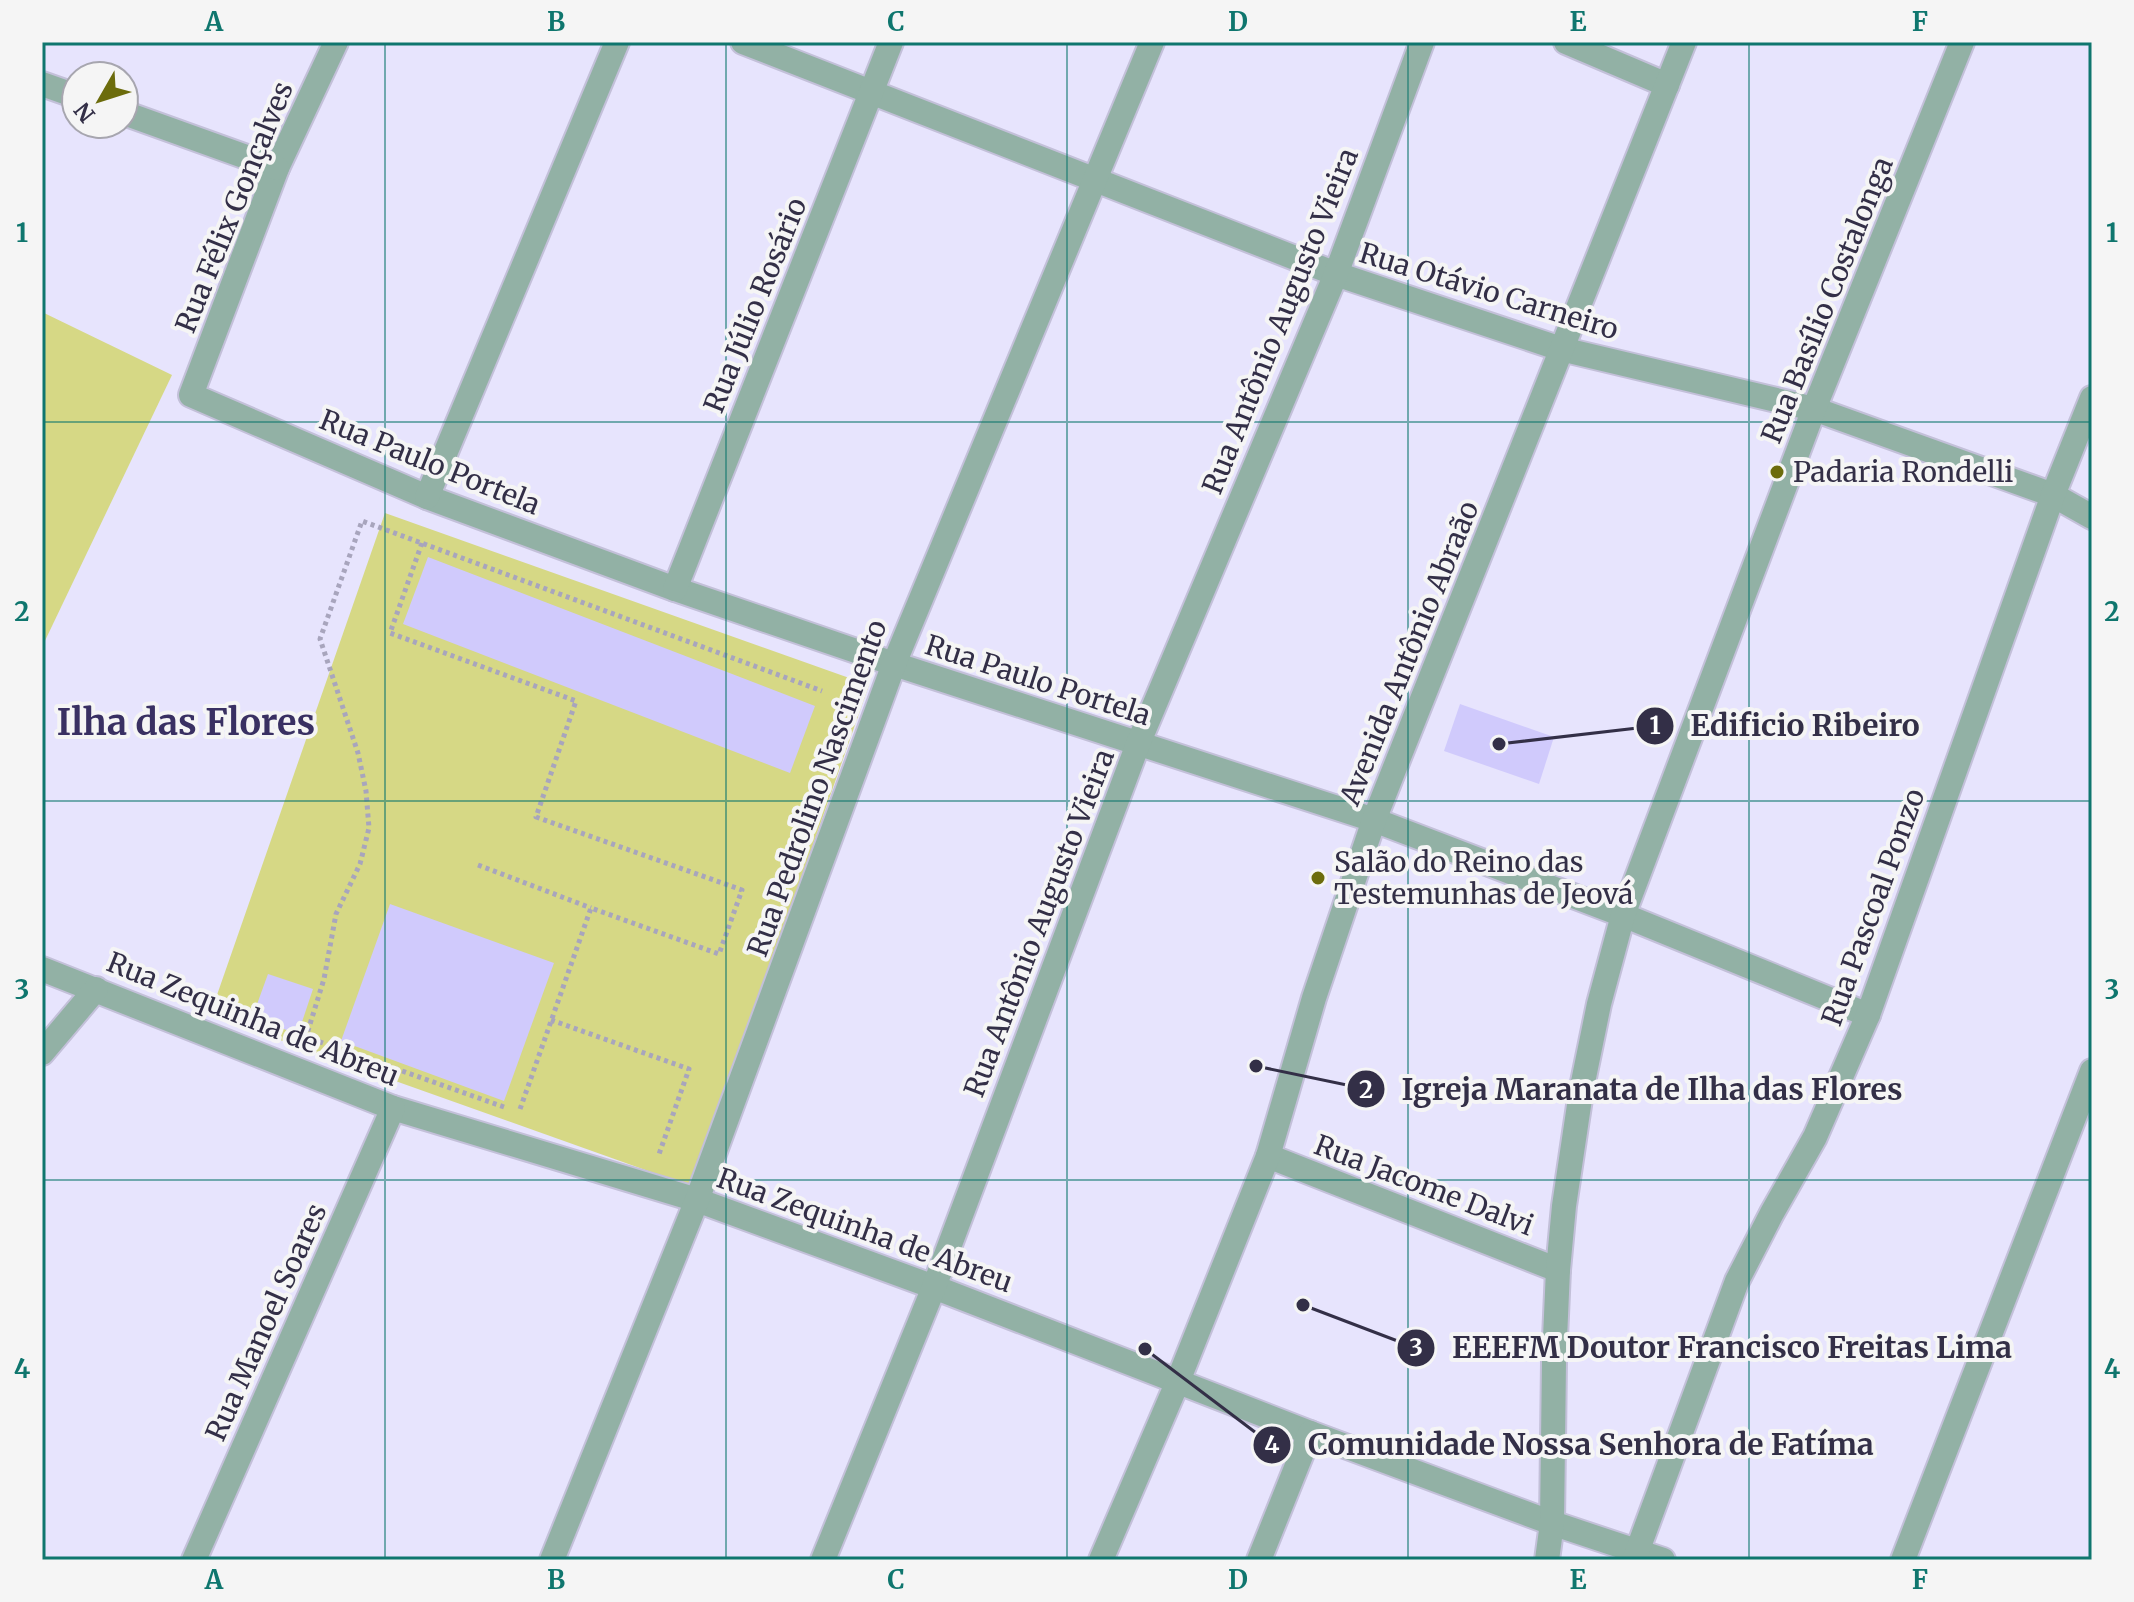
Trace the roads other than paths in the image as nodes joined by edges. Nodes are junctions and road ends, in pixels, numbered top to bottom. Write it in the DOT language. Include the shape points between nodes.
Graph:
graph roads {
  1 [pos="336,42"];
  2 [pos="617,42"];
  3 [pos="743,42"];
  4 [pos="891,42"];
  5 [pos="1152,42"];
  6 [pos="1422,42"];
  7 [pos="1566,42"];
  8 [pos="1684,42"];
  9 [pos="1962,42"];
  10 [pos="1667,85"];
  11 [pos="871,91"];
  12 [pos="140,119"];
  13 [pos="277,168"];
  14 [pos="1094,180"];
  15 [pos="1336,274"];
  16 [pos="1561,349"];
  17 [pos="191,395"];
  18 [pos="2092,398"];
  19 [pos="1814,409"];
  20 [pos="2053,495"];
  21 [pos="427,497"];
  22 [pos="2092,517"];
  23 [pos="675,589"];
  24 [pos="894,664"];
  25 [pos="1138,744"];
  26 [pos="1374,820"];
  27 [pos="1623,915"];
  28 [pos="42,969"];
  29 [pos="96,989"];
  30 [pos="1868,1015"];
  31 [pos="42,1053"];
  32 [pos="2092,1071"];
  33 [pos="393,1108"];
  34 [pos="1268,1156"];
  35 [pos="697,1200"];
  36 [pos="1558,1270"];
  37 [pos="934,1287"];
  38 [pos="1178,1381"];
  39 [pos="1310,1433"];
  40 [pos="1552,1523"];
  41 [pos="1636,1556"];
  42 [pos="194,1560"];
  43 [pos="552,1560"];
  44 [pos="823,1560"];
  45 [pos="1101,1560"];
  46 [pos="1259,1560"];
  47 [pos="1547,1560"];
  48 [pos="1663,1560"];
  49 [pos="1903,1560"];
  1 -- 13 [label="street, Rua Félix Gonçalves"];
  2 -- 21 [label="street"];
  3 -- 11 [label="street, Rua Otávio Carneiro"];
  4 -- 11 [label="street, Rua Júlio Rosário"];
  5 -- 14 [label="street, Rua Pedrolino Nascimento"];
  6 -- 15 [label="street, Rua Antônio Augusto Vieira"];
  7 -- 10 [label="street"];
  8 -- 10 [label="street, Avenida Antônio Abraão"];
  9 -- 19 [label="street, Rua Basílio Costalonga"];
  10 -- 16 [label="street, Avenida Antônio Abraão"];
  11 -- 14 [label="street, Rua Otávio Carneiro"];
  11 -- 23 [label="street, Rua Júlio Rosário"];
  12 -- 13 [label="street"];
  13 -- 17 [label="street, Rua Félix Gonçalves"];
  14 -- 15 [label="street, Rua Otávio Carneiro"];
  14 -- 24 [label="street, Rua Pedrolino Nascimento"];
  15 -- 16 [label="street, Rua Otávio Carneiro"];
  15 -- 25 [label="street, Rua Antônio Augusto Vieira"];
  16 -- 19 [label="street, Rua Otávio Carneiro"];
  16 -- 26 [label="street, Avenida Antônio Abraão"];
  17 -- 21 [label="street, Rua Paulo Portela"];
  18 -- 20 [label="street, Rua Pascoal Ponzo"];
  19 -- 20 [label="street, Rua Otávio Carneiro"];
  19 -- 27 [label="street, Rua Basílio Costalonga"];
  20 -- 22 [label="street, Rua Otávio Carneiro"];
  20 -- 30 [label="street, Rua Pascoal Ponzo"];
  21 -- 23 [label="street, Rua Paulo Portela"];
  23 -- 24 [label="street, Rua Paulo Portela"];
  24 -- 25 [label="street, Rua Paulo Portela"];
  24 -- 35 [label="street, Rua Pedrolino Nascimento"];
  25 -- 26 [label="street, Rua Paulo Portela"];
  25 -- 37 [label="street, Rua Antônio Augusto Vieira"];
  26 -- 27 [label="street, Rua Paulo Portela"];
  26 -- 34 [label="street, Avenida Antônio Abraão"];
  27 -- 30 [label="street, Rua Paulo Portela"];
  27 -- 36 [label="street, Rua Basílio Costalonga" via="1581,1092"];
  28 -- 29 [label="street, Rua Zequinha de Abreu"];
  29 -- 31 [label="street"];
  29 -- 33 [label="street, Rua Zequinha de Abreu"];
  30 -- 41 [label="street, Rua Pascoal Ponzo" via="1815,1137 1737,1281"];
  32 -- 49 [label="street"];
  33 -- 35 [label="street, Rua Zequinha de Abreu"];
  33 -- 42 [label="street, Rua Manoel Soares"];
  34 -- 36 [label="street, Rua Jacome Dalvi"];
  34 -- 38 [label="street, Avenida Antônio Abraão"];
  35 -- 37 [label="street, Rua Zequinha de Abreu"];
  35 -- 43 [label="street, Rua Pedrolino Nascimento"];
  36 -- 40 [label="street, Rua Basílio Costalonga"];
  37 -- 38 [label="street, Rua Zequinha de Abreu"];
  37 -- 44 [label="street, Rua Antônio Augusto Vieira"];
  38 -- 39 [label="street, Rua Zequinha de Abreu"];
  38 -- 45 [label="street, Avenida Antônio Abraão"];
  39 -- 40 [label="street, Rua Zequinha de Abreu"];
  39 -- 46 [label="street"];
  40 -- 41 [label="street, Rua Zequinha de Abreu"];
  40 -- 47 [label="street, Rua Basílio Costalonga"];
  41 -- 48 [label="street, Rua Zequinha de Abreu"];
}
